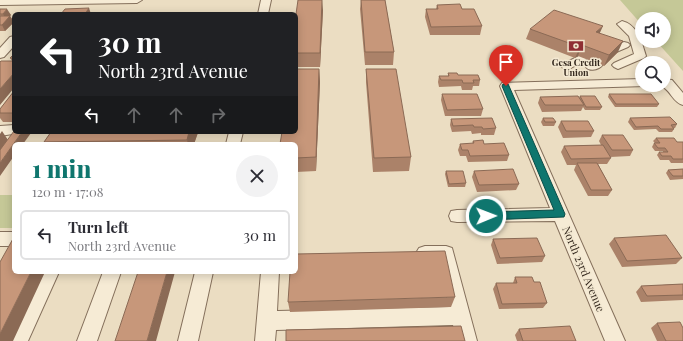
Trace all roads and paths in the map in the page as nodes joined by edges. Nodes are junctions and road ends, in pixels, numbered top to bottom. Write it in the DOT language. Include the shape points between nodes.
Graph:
graph roads {
  1 [pos="137,0"];
  2 [pos="266,0"];
  3 [pos="48,1"];
  4 [pos="0,2"];
  5 [pos="39,12"];
  6 [pos="263,12"];
  7 [pos="12,42"];
  8 [pos="616,42"];
  9 [pos="0,55"];
  10 [pos="618,66"];
  11 [pos="635,83"];
  12 [pos="671,88"];
  13 [pos="683,101"];
  14 [pos="12,130"];
  15 [pos="0,131"];
  16 [pos="16,134"];
  17 [pos="8,144"];
  18 [pos="560,214"];
  19 [pos="457,216"];
  20 [pos="9,239"];
  21 [pos="407,254"];
  22 [pos="3,256"];
  23 [pos="49,274"];
  24 [pos="111,274"];
  25 [pos="204,274"];
  26 [pos="270,274"];
  27 [pos="461,316"];
  28 [pos="266,321"];
  29 [pos="18,341"];
  30 [pos="87,341"];
  31 [pos="188,341"];
  32 [pos="265,341"];
  33 [pos="466,341"];
  34 [pos="615,341"];
  1 -- 3 [label="street"];
  2 -- 6 [label="street"];
  3 -- 4 [label="street"];
  3 -- 5 [label="street"];
  7 -- 9 [label="street"];
  8 -- 10 [label="street" via="634,35 640,56"];
  11 -- 18 [label="street, North 23rd Avenue" via="506,86"];
  12 -- 13 [label="street"];
  14 -- 15 [label="street"];
  16 -- 17 [label="street"];
  18 -- 19 [label="street"];
  18 -- 34 [label="street, North 23rd Avenue"];
  20 -- 22 [label="street"];
  21 -- 27 [label="street" via="446,253"];
  23 -- 29 [label="street"];
  24 -- 30 [label="street"];
  25 -- 31 [label="street"];
  26 -- 28 [label="street"];
  27 -- 28 [label="street"];
  27 -- 33 [label="street"];
  28 -- 32 [label="street"];
}
